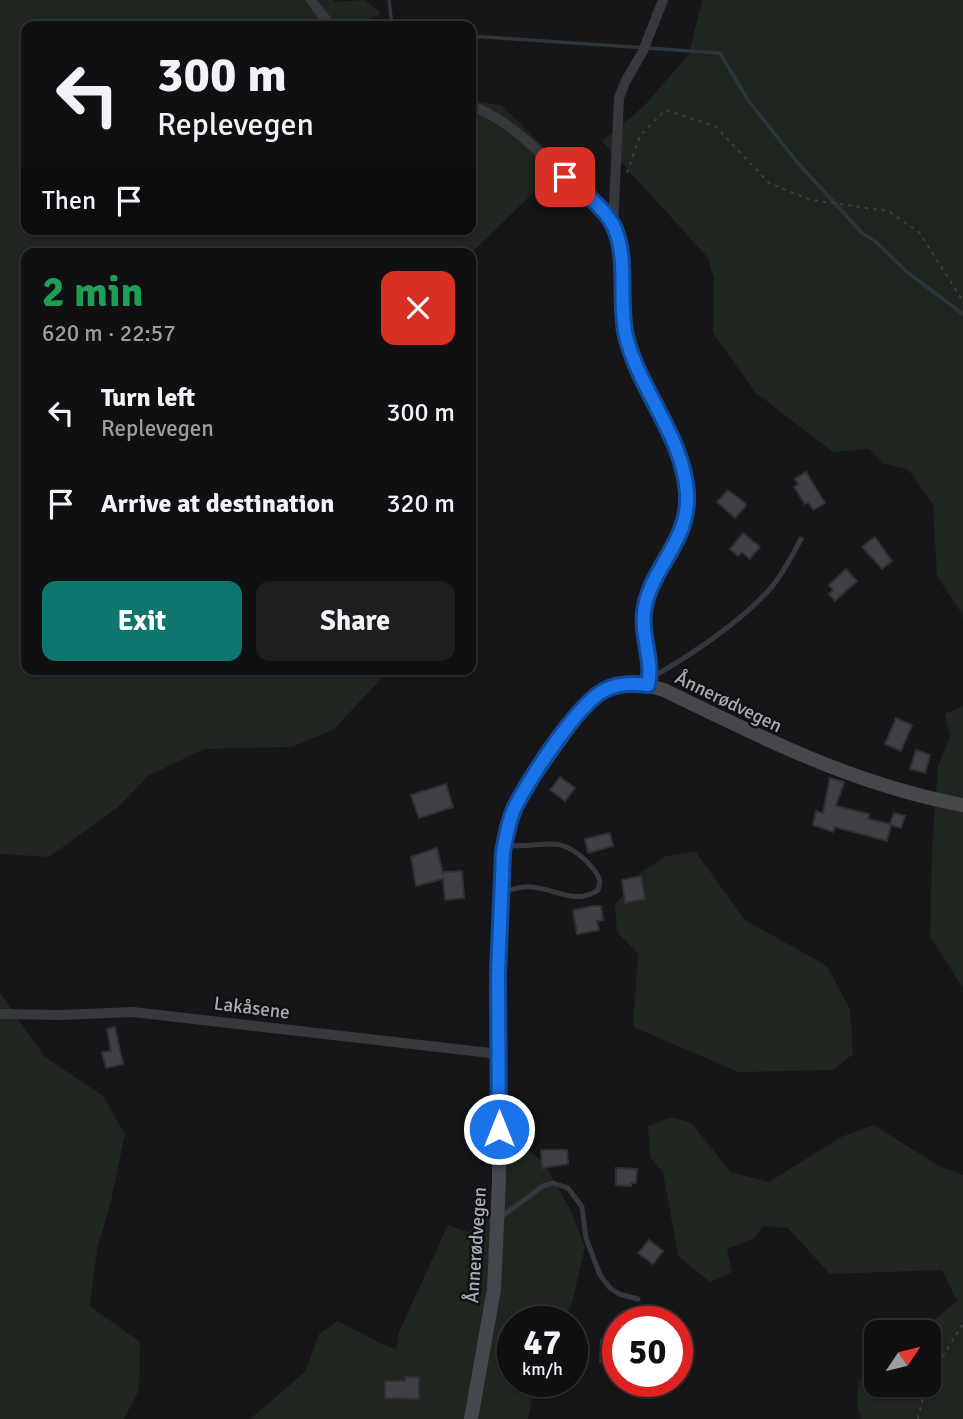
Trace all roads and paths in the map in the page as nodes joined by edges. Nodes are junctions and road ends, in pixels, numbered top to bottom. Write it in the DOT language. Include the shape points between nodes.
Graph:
graph roads {
  1 [pos="310,0"];
  2 [pos="663,0"];
  3 [pos="327,21"];
  4 [pos="476,108"];
  5 [pos="623,183"];
  6 [pos="614,226"];
  7 [pos="963,301"];
  8 [pos="801,539"];
  9 [pos="648,682"];
  10 [pos="963,805"];
  11 [pos="504,845"];
  12 [pos="502,893"];
  13 [pos="0,1014"];
  14 [pos="499,1054"];
  15 [pos="497,1221"];
  16 [pos="638,1299"];
  17 [pos="963,1324"];
  18 [pos="942,1357"];
  19 [pos="923,1397"];
  20 [pos="471,1419"];
  21 [pos="918,1419"];
  1 -- 3 [label="street"];
  2 -- 6 [label="street" via="619,99"];
  4 -- 6 [label="street" via="511,128"];
  5 -- 7 [label="path" via="640,136 665,110 715,127 769,183 811,200 888,211 919,232"];
  6 -- 9 [label="street" via="620,248 626,337 681,461 687,496 679,537 645,604"];
  8 -- 9 [label="lane" via="770,588"];
  9 -- 10 [label="main road, Ånnerødvegen" via="787,750 903,791"];
  9 -- 11 [label="main road, Ånnerødvegen" via="617,685 586,704 515,806"];
  11 -- 12 [label="main road, Ånnerødvegen"];
  11 -- 12 [label="lane" via="563,845 592,867 600,883 598,890 586,896 531,887"];
  12 -- 14 [label="main road, Ånnerødvegen"];
  13 -- 14 [label="street, Lakåsene" via="133,1012"];
  14 -- 15 [label="main road, Ånnerødvegen"];
  15 -- 16 [label="lane" via="543,1186 564,1186 582,1207 586,1238 600,1275 619,1294"];
  15 -- 20 [label="main road, Ånnerødvegen" via="494,1289"];
  17 -- 18 [label="path"];
  19 -- 21 [label="path"];
}
